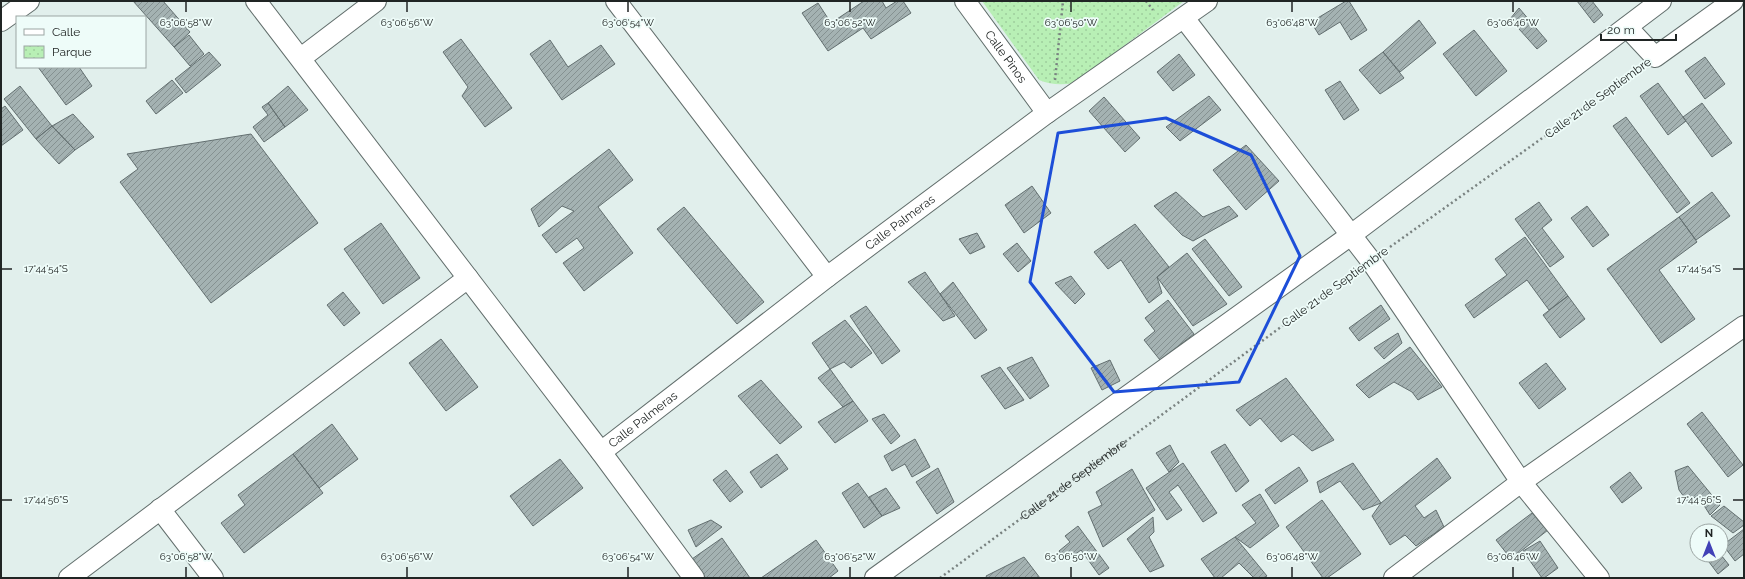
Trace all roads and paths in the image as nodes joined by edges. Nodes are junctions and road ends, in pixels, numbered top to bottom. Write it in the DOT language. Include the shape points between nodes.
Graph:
graph roads {
  1 [pos="29,1"];
  2 [pos="256,1"];
  3 [pos="376,1"];
  4 [pos="616,1"];
  5 [pos="965,1"];
  6 [pos="1063,1"];
  7 [pos="1207,1"];
  8 [pos="1662,1"];
  9 [pos="1733,1"];
  10 [pos="1184,18"];
  11 [pos="1,21"];
  12 [pos="1627,27"];
  13 [pos="1656,57"];
  14 [pos="300,58"];
  15 [pos="1054,84"];
  16 [pos="1047,113"];
  17 [pos="1351,235"];
  18 [pos="1371,261"];
  19 [pos="827,277"];
  20 [pos="468,278"];
  21 [pos="1744,326"];
  22 [pos="601,452"];
  23 [pos="1521,482"];
  24 [pos="160,509"];
  25 [pos="69,578"];
  26 [pos="213,578"];
  27 [pos="694,578"];
  28 [pos="875,578"];
  29 [pos="940,578"];
  30 [pos="1394,578"];
  31 [pos="1599,578"];
  1 -- 11 [label="street"];
  2 -- 14 [label="street"];
  3 -- 14 [label="street"];
  4 -- 19 [label="street"];
  5 -- 16 [label="street, Calle Pinos"];
  6 -- 15 [label="path"];
  7 -- 10 [label="street, Calle Palmeras"];
  8 -- 12 [label="street"];
  9 -- 13 [label="street, Calle 21 de Septiembre"];
  10 -- 16 [label="street, Calle Palmeras"];
  10 -- 17 [label="street"];
  12 -- 13 [label="street"];
  12 -- 17 [label="street"];
  13 -- 18 [label="path, Calle 21 de Septiembre"];
  14 -- 20 [label="street"];
  16 -- 19 [label="street, Calle Palmeras"];
  17 -- 18 [label="street"];
  17 -- 28 [label="street"];
  18 -- 23 [label="street"];
  18 -- 29 [label="path, Calle 21 de Septiembre"];
  19 -- 22 [label="street, Calle Palmeras"];
  20 -- 22 [label="street"];
  20 -- 24 [label="street"];
  21 -- 23 [label="street"];
  22 -- 27 [label="street"];
  23 -- 30 [label="street"];
  23 -- 31 [label="street"];
  24 -- 25 [label="street"];
  24 -- 26 [label="street"];
}
